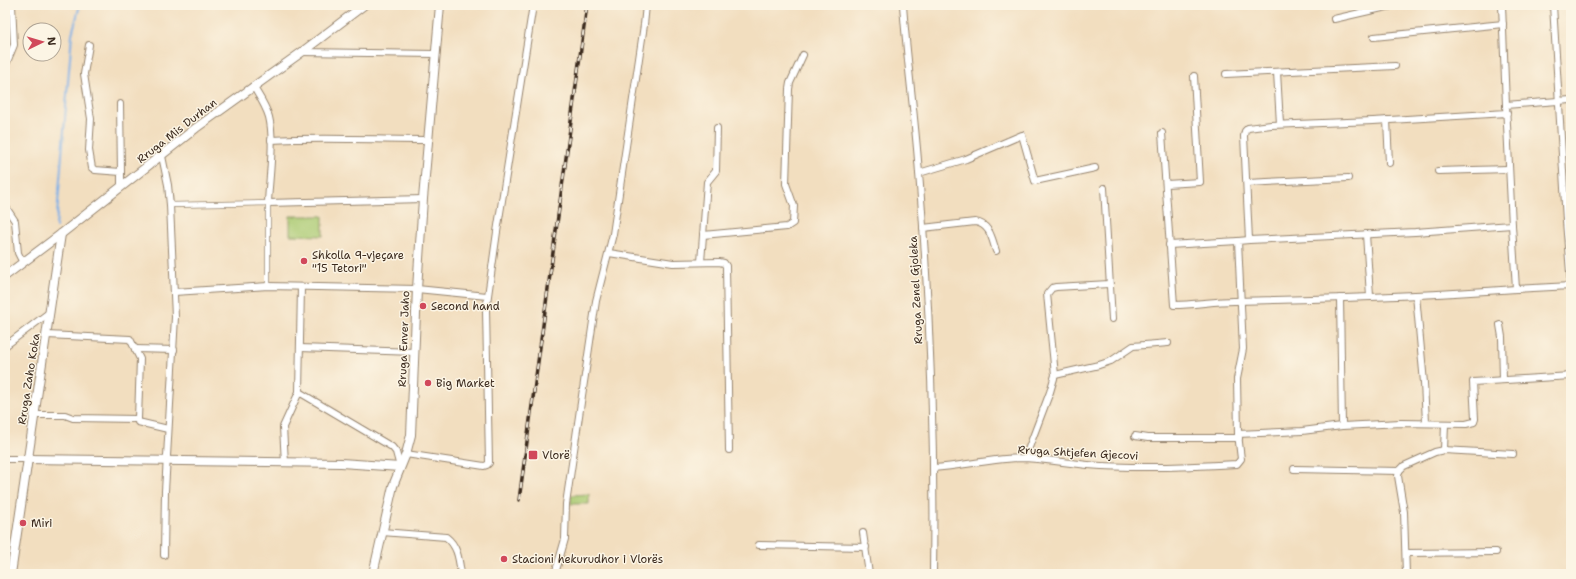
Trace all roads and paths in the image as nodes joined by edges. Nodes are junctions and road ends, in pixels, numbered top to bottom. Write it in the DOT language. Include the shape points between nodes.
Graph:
graph roads {
  1 [pos="12,5"];
  2 [pos="364,5"];
  3 [pos="440,5"];
  4 [pos="533,5"];
  5 [pos="646,5"];
  6 [pos="903,5"];
  7 [pos="1393,5"];
  8 [pos="1502,5"];
  9 [pos="1554,5"];
  10 [pos="1334,19"];
  11 [pos="1503,24"];
  12 [pos="1374,37"];
  13 [pos="89,45"];
  14 [pos="302,52"];
  15 [pos="435,54"];
  16 [pos="803,55"];
  17 [pos="5,63"];
  18 [pos="1395,66"];
  19 [pos="1277,72"];
  20 [pos="1226,74"];
  21 [pos="1194,76"];
  22 [pos="253,86"];
  23 [pos="1571,100"];
  24 [pos="1559,101"];
  25 [pos="120,104"];
  26 [pos="1506,105"];
  27 [pos="1507,113"];
  28 [pos="1387,120"];
  29 [pos="1280,124"];
  30 [pos="717,128"];
  31 [pos="1162,133"];
  32 [pos="271,140"];
  33 [pos="428,140"];
  34 [pos="162,156"];
  35 [pos="1389,163"];
  36 [pos="1095,168"];
  37 [pos="1508,169"];
  38 [pos="1438,171"];
  39 [pos="121,172"];
  40 [pos="919,173"];
  41 [pos="1348,178"];
  42 [pos="1247,182"];
  43 [pos="1166,184"];
  44 [pos="121,187"];
  45 [pos="1104,188"];
  46 [pos="423,199"];
  47 [pos="268,203"];
  48 [pos="170,205"];
  49 [pos="5,206"];
  50 [pos="1512,225"];
  51 [pos="923,228"];
  52 [pos="61,234"];
  53 [pos="1366,234"];
  54 [pos="703,235"];
  55 [pos="1249,240"];
  56 [pos="1238,241"];
  57 [pos="1169,245"];
  58 [pos="996,251"];
  59 [pos="609,253"];
  60 [pos="701,262"];
  61 [pos="23,263"];
  62 [pos="5,276"];
  63 [pos="1110,284"];
  64 [pos="268,286"];
  65 [pos="1571,286"];
  66 [pos="301,287"];
  67 [pos="417,289"];
  68 [pos="1516,290"];
  69 [pos="174,292"];
  70 [pos="1416,295"];
  71 [pos="487,296"];
  72 [pos="1370,296"];
  73 [pos="1340,298"];
  74 [pos="1242,301"];
  75 [pos="50,312"];
  76 [pos="1112,319"];
  77 [pos="1500,325"];
  78 [pos="47,335"];
  79 [pos="1168,343"];
  80 [pos="5,346"];
  81 [pos="300,348"];
  82 [pos="135,349"];
  83 [pos="174,350"];
  84 [pos="414,352"];
  85 [pos="1055,375"];
  86 [pos="1571,376"];
  87 [pos="1503,380"];
  88 [pos="299,392"];
  89 [pos="34,415"];
  90 [pos="138,419"];
  91 [pos="1426,422"];
  92 [pos="1444,424"];
  93 [pos="1342,426"];
  94 [pos="168,430"];
  95 [pos="1135,436"];
  96 [pos="1239,436"];
  97 [pos="729,450"];
  98 [pos="1444,450"];
  99 [pos="406,454"];
  100 [pos="1513,454"];
  101 [pos="1025,458"];
  102 [pos="5,459"];
  103 [pos="27,459"];
  104 [pos="167,461"];
  105 [pos="285,462"];
  106 [pos="400,466"];
  107 [pos="933,468"];
  108 [pos="1294,470"];
  109 [pos="1399,471"];
  110 [pos="382,532"];
  111 [pos="863,533"];
  112 [pos="759,545"];
  113 [pos="866,547"];
  114 [pos="1496,552"];
  115 [pos="1406,553"];
  116 [pos="164,555"];
  117 [pos="10,574"];
  118 [pos="373,574"];
  119 [pos="461,574"];
  120 [pos="555,574"];
  121 [pos="869,574"];
  122 [pos="933,574"];
  123 [pos="1406,574"];
  1 -- 17 [label="street" via="14,45"];
  2 -- 14 [label="street, Rruga Mis Durhan"];
  3 -- 15 [label="street, Rruga Enver Jaho"];
  4 -- 71 [label="street"];
  5 -- 59 [label="street"];
  6 -- 40 [label="street, Rruga Zenel Gjoleka"];
  7 -- 10 [label="street"];
  8 -- 11 [label="street"];
  9 -- 24 [label="street"];
  11 -- 12 [label="street"];
  11 -- 26 [label="street"];
  13 -- 39 [label="street" via="84,74 91,119 90,162 95,170"];
  14 -- 15 [label="street"];
  14 -- 22 [label="street, Rruga Mis Durhan"];
  15 -- 33 [label="street, Rruga Enver Jaho"];
  16 -- 54 [label="street" via="789,89 786,184 794,206 793,223 787,226"];
  18 -- 19 [label="street"];
  19 -- 20 [label="street"];
  19 -- 29 [label="street"];
  21 -- 43 [label="street" via="1200,182"];
  22 -- 32 [label="street" via="269,116"];
  22 -- 34 [label="street, Rruga Mis Durhan"];
  23 -- 24 [label="street"];
  24 -- 26 [label="street"];
  24 -- 65 [label="street"];
  25 -- 39 [label="street"];
  26 -- 27 [label="street"];
  27 -- 28 [label="street"];
  27 -- 37 [label="street"];
  28 -- 29 [label="street"];
  28 -- 35 [label="street"];
  29 -- 42 [label="street" via="1252,126 1245,131"];
  30 -- 54 [label="street" via="716,171 707,182"];
  31 -- 43 [label="street"];
  32 -- 33 [label="street"];
  32 -- 47 [label="street"];
  33 -- 46 [label="street, Rruga Enver Jaho"];
  34 -- 44 [label="street, Rruga Mis Durhan"];
  34 -- 48 [label="street"];
  36 -- 40 [label="street" via="1035,181 1022,135 966,159"];
  37 -- 38 [label="street"];
  37 -- 50 [label="street"];
  39 -- 44 [label="street"];
  40 -- 51 [label="street, Rruga Zenel Gjoleka"];
  41 -- 42 [label="street"];
  42 -- 55 [label="street"];
  43 -- 57 [label="street"];
  44 -- 52 [label="street, Rruga Mis Durhan"];
  45 -- 63 [label="street"];
  46 -- 47 [label="street"];
  46 -- 67 [label="street, Rruga Enver Jaho"];
  47 -- 48 [label="street"];
  47 -- 64 [label="street"];
  48 -- 69 [label="street"];
  49 -- 61 [label="street" via="15,221 18,253"];
  50 -- 53 [label="street"];
  50 -- 68 [label="street"];
  51 -- 58 [label="street" via="981,223 986,226"];
  51 -- 107 [label="street, Rruga Zenel Gjoleka" via="929,319"];
  52 -- 61 [label="street, Rruga Mis Durhan"];
  52 -- 75 [label="street, Rruga Zaho Koka"];
  53 -- 55 [label="street"];
  53 -- 72 [label="street"];
  54 -- 60 [label="street"];
  55 -- 56 [label="street"];
  56 -- 57 [label="street"];
  56 -- 74 [label="street"];
  57 -- 74 [label="street" via="1174,305"];
  59 -- 60 [label="street" via="673,263"];
  59 -- 120 [label="street" via="596,301 566,504 565,539"];
  60 -- 97 [label="street" via="724,263 726,266"];
  61 -- 62 [label="street, Rruga Mis Durhan"];
  63 -- 76 [label="street"];
  63 -- 85 [label="street" via="1056,287 1049,291 1047,299"];
  64 -- 66 [label="street"];
  64 -- 69 [label="street"];
  65 -- 68 [label="street"];
  66 -- 67 [label="street"];
  66 -- 81 [label="street"];
  67 -- 71 [label="street"];
  67 -- 84 [label="street, Rruga Enver Jaho"];
  68 -- 70 [label="street"];
  69 -- 83 [label="street"];
  70 -- 72 [label="street"];
  70 -- 91 [label="street"];
  71 -- 99 [label="street" via="489,463 484,466"];
  72 -- 73 [label="street"];
  73 -- 74 [label="street"];
  73 -- 93 [label="street"];
  74 -- 96 [label="street" via="1243,349 1237,385"];
  75 -- 78 [label="street, Rruga Zaho Koka"];
  75 -- 80 [label="street"];
  77 -- 87 [label="street"];
  78 -- 82 [label="street" via="130,339"];
  78 -- 89 [label="street, Rruga Zaho Koka"];
  79 -- 85 [label="street" via="1133,346 1111,361"];
  81 -- 84 [label="street"];
  81 -- 88 [label="street"];
  82 -- 83 [label="street"];
  82 -- 90 [label="street" via="140,359"];
  83 -- 94 [label="street"];
  84 -- 99 [label="street, Rruga Enver Jaho" via="412,425"];
  85 -- 101 [label="street"];
  86 -- 87 [label="street"];
  87 -- 92 [label="street" via="1473,382 1476,419 1474,422"];
  88 -- 105 [label="street" via="283,427"];
  88 -- 106 [label="street" via="392,447"];
  89 -- 90 [label="street"];
  89 -- 103 [label="street, Rruga Zaho Koka"];
  90 -- 94 [label="street" via="138,422"];
  91 -- 92 [label="street"];
  91 -- 93 [label="street"];
  92 -- 98 [label="street"];
  93 -- 96 [label="street"];
  94 -- 104 [label="street"];
  95 -- 96 [label="street"];
  96 -- 101 [label="street, Rruga Shtjefen Gjecovi" via="1241,459 1237,464 1116,466"];
  98 -- 100 [label="street"];
  98 -- 109 [label="street" via="1425,455"];
  99 -- 106 [label="street, Rruga Enver Jaho"];
  101 -- 107 [label="street, Rruga Shtjefen Gjecovi"];
  102 -- 103 [label="street"];
  103 -- 104 [label="street"];
  103 -- 117 [label="street, Rruga Zaho Koka"];
  104 -- 105 [label="street"];
  104 -- 116 [label="street"];
  105 -- 106 [label="street"];
  106 -- 110 [label="street, Rruga Enver Jaho"];
  107 -- 122 [label="street, Rruga Zenel Gjoleka"];
  108 -- 109 [label="street"];
  109 -- 115 [label="street"];
  110 -- 118 [label="street, Rruga Enver Jaho"];
  110 -- 119 [label="street" via="446,537 457,552"];
  111 -- 113 [label="street"];
  112 -- 113 [label="street"];
  113 -- 121 [label="street"];
  114 -- 115 [label="street"];
  115 -- 123 [label="street"];
}
